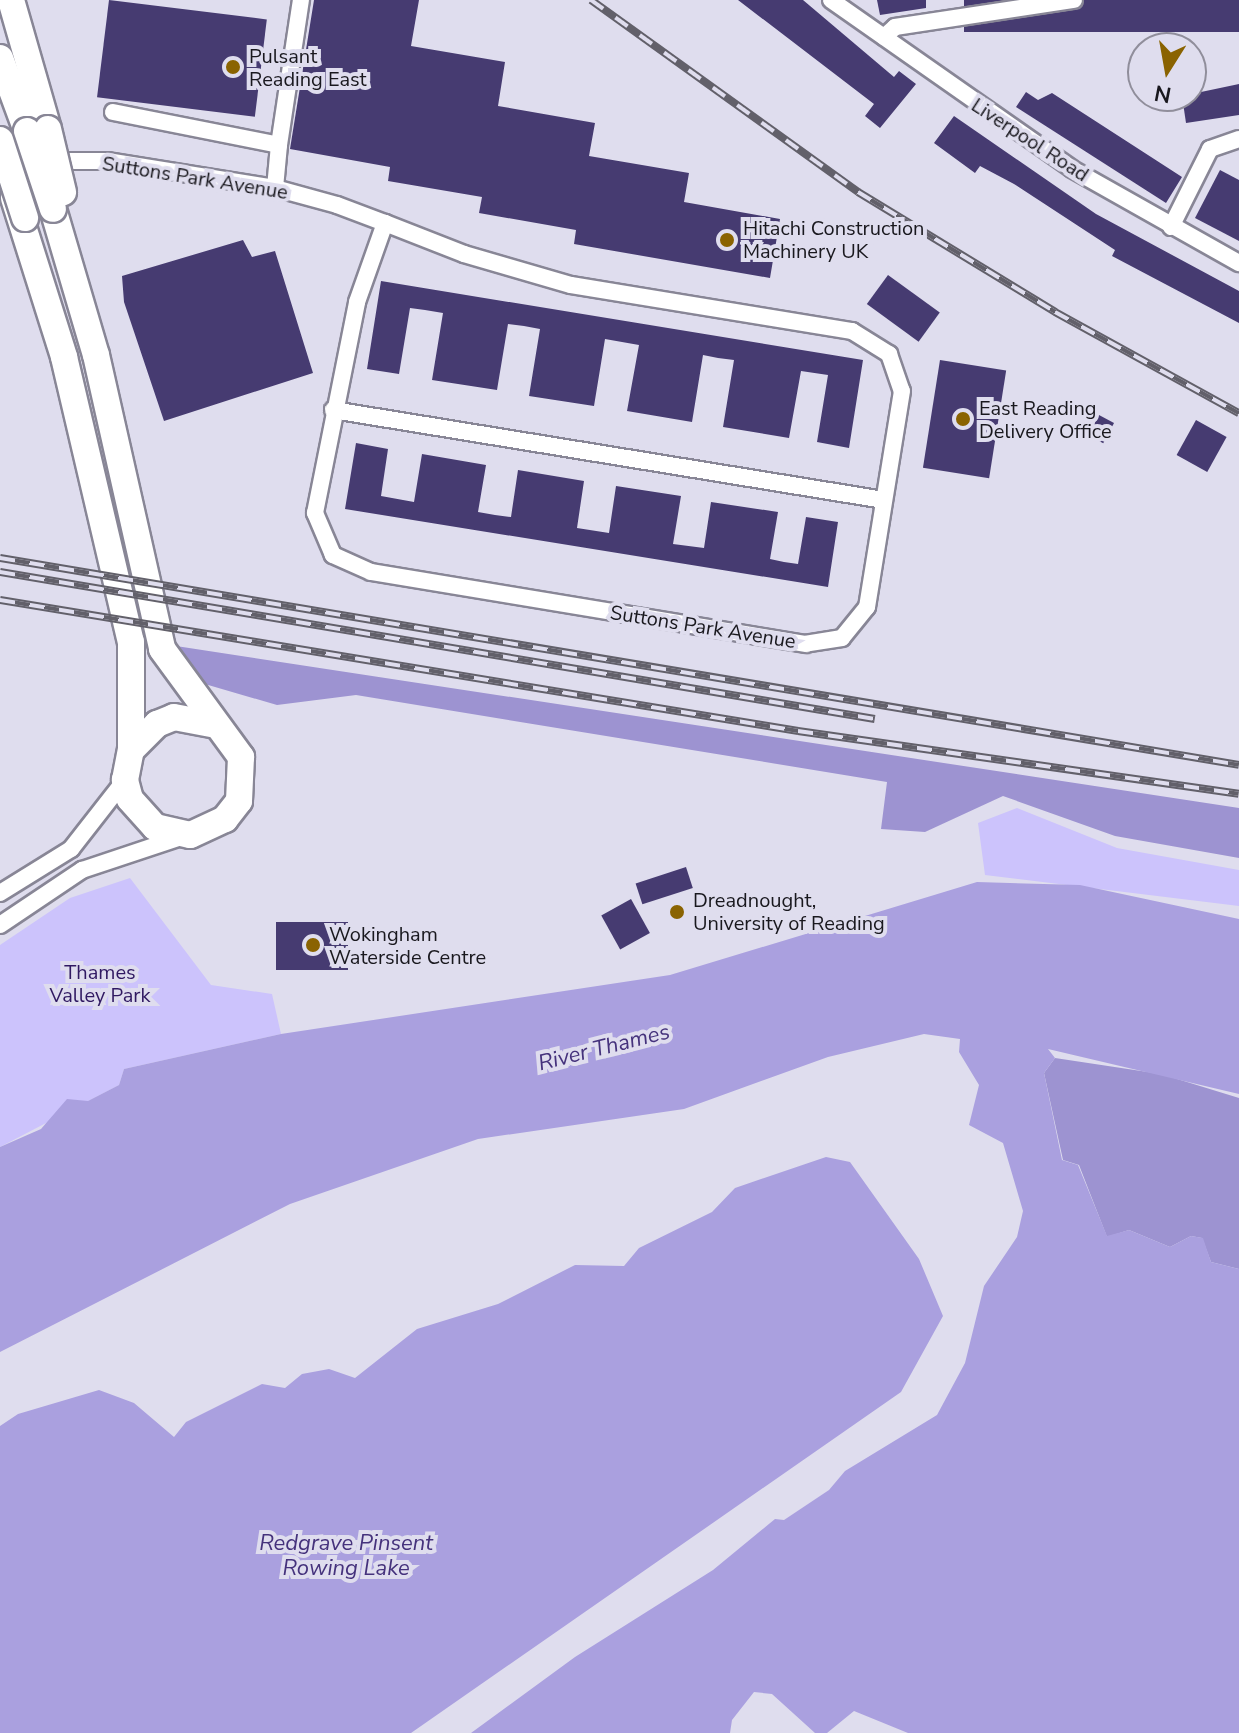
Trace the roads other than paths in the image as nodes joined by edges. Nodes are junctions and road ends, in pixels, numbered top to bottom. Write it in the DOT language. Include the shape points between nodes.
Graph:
graph roads {
  1 [pos="11,0"];
  2 [pos="301,0"];
  3 [pos="831,0"];
  4 [pos="1074,0"];
  5 [pos="884,37"];
  6 [pos="0,58"];
  7 [pos="113,112"];
  8 [pos="38,130"];
  9 [pos="1239,139"];
  10 [pos="0,140"];
  11 [pos="279,145"];
  12 [pos="0,160"];
  13 [pos="0,174"];
  14 [pos="275,188"];
  15 [pos="25,218"];
  16 [pos="385,223"];
  17 [pos="1171,227"];
  18 [pos="1239,263"];
  19 [pos="333,410"];
  20 [pos="884,500"];
  21 [pos="216,725"];
  22 [pos="131,750"];
  23 [pos="125,780"];
  24 [pos="190,835"];
  25 [pos="0,893"];
  26 [pos="0,925"];
  1 -- 8 [label="main road"];
  2 -- 11 [label="street"];
  3 -- 5 [label="street, Liverpool Road"];
  4 -- 5 [label="street" via="895,27"];
  5 -- 17 [label="street, Liverpool Road" via="1072,169"];
  6 -- 8 [label="main road"];
  7 -- 11 [label="street"];
  8 -- 21 [label="main road, bridge" via="72,278 96,355 162,649"];
  9 -- 17 [label="street" via="1210,149"];
  10 -- 15 [label="main road, bridge"];
  11 -- 14 [label="street"];
  12 -- 14 [label="street, Suttons Park Avenue" via="107,161"];
  13 -- 15 [label="main road, bridge"];
  14 -- 16 [label="street, Suttons Park Avenue"];
  15 -- 22 [label="main road" via="131,642"];
  16 -- 19 [label="street, Suttons Park Avenue" via="357,302"];
  16 -- 20 [label="street, Suttons Park Avenue" via="571,285 852,331 889,354 902,391"];
  17 -- 18 [label="street, Liverpool Road"];
  19 -- 20 [label="street"];
  19 -- 20 [label="street, Suttons Park Avenue" via="315,513 333,555 371,572 806,644 842,638 867,607"];
  21 -- 22 [label="main road" via="174,717 157,724"];
  21 -- 24 [label="main road" via="237,748 244,779 225,819"];
  22 -- 23 [label="main road"];
  23 -- 24 [label="main road" via="141,815 167,832"];
  23 -- 25 [label="street" via="71,849"];
  24 -- 26 [label="street" via="101,861"];
}
